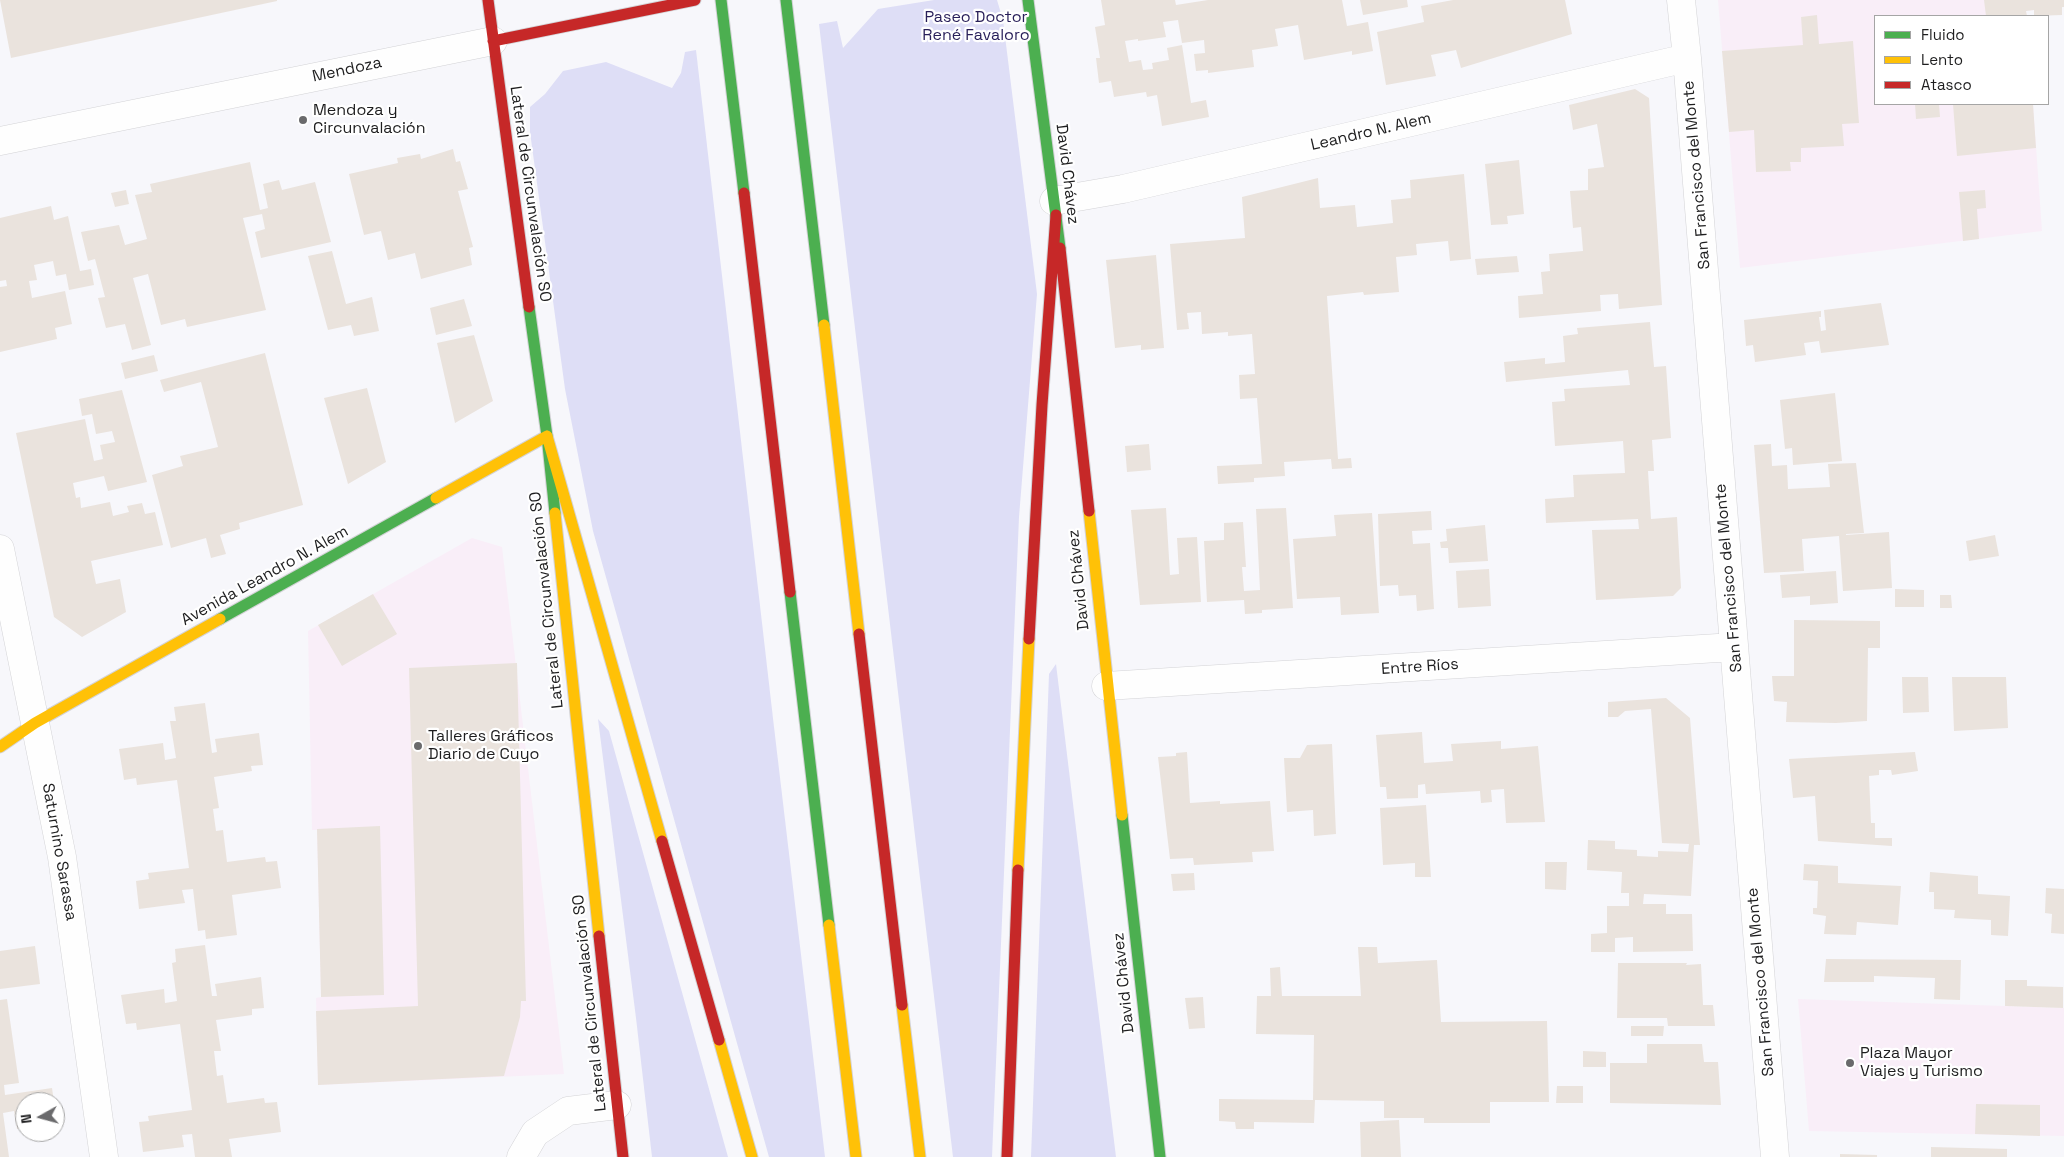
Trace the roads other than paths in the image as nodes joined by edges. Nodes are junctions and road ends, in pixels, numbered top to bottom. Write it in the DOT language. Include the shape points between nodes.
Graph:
graph roads {
  1 [pos="488,0"];
  2 [pos="695,0"];
  3 [pos="721,0"];
  4 [pos="786,0"];
  5 [pos="1028,0"];
  6 [pos="1681,0"];
  7 [pos="492,41"];
  8 [pos="1687,58"];
  9 [pos="0,141"];
  10 [pos="1055,208"];
  11 [pos="547,436"];
  12 [pos="0,549"];
  13 [pos="1734,647"];
  14 [pos="1106,686"];
  15 [pos="35,724"];
  16 [pos="0,746"];
  17 [pos="618,1105"];
  18 [pos="104,1157"];
  19 [pos="521,1157"];
  20 [pos="623,1157"];
  21 [pos="752,1157"];
  22 [pos="856,1157"];
  23 [pos="920,1157"];
  24 [pos="1007,1157"];
  25 [pos="1160,1157"];
  26 [pos="1775,1157"];
  1 -- 7 [label="main road, Lateral de Circunvalación SO"];
  2 -- 7 [label="main road, Mendoza"];
  3 -- 22 [label="main road"];
  4 -- 23 [label="main road"];
  5 -- 10 [label="main road, David Chávez"];
  6 -- 8 [label="street, San Francisco del Monte"];
  7 -- 9 [label="street, Mendoza"];
  7 -- 11 [label="main road, Lateral de Circunvalación SO"];
  8 -- 10 [label="street, Leandro N. Alem" via="1123,189"];
  8 -- 13 [label="street, San Francisco del Monte"];
  10 -- 14 [label="main road, David Chávez"];
  10 -- 24 [label="main road" via="1024,712"];
  11 -- 15 [label="main road, Avenida Leandro N. Alem"];
  11 -- 17 [label="main road, Lateral de Circunvalación SO"];
  11 -- 21 [label="main road"];
  12 -- 15 [label="street, Saturnino Sarassa"];
  13 -- 14 [label="street, Entre Ríos"];
  13 -- 26 [label="street, San Francisco del Monte"];
  14 -- 25 [label="main road, David Chávez"];
  15 -- 16 [label="main road, Avenida Leandro N. Alem"];
  15 -- 18 [label="street, Saturnino Sarassa" via="62,856"];
  17 -- 19 [label="street" via="568,1112 535,1133"];
  17 -- 20 [label="main road, Lateral de Circunvalación SO"];
}
